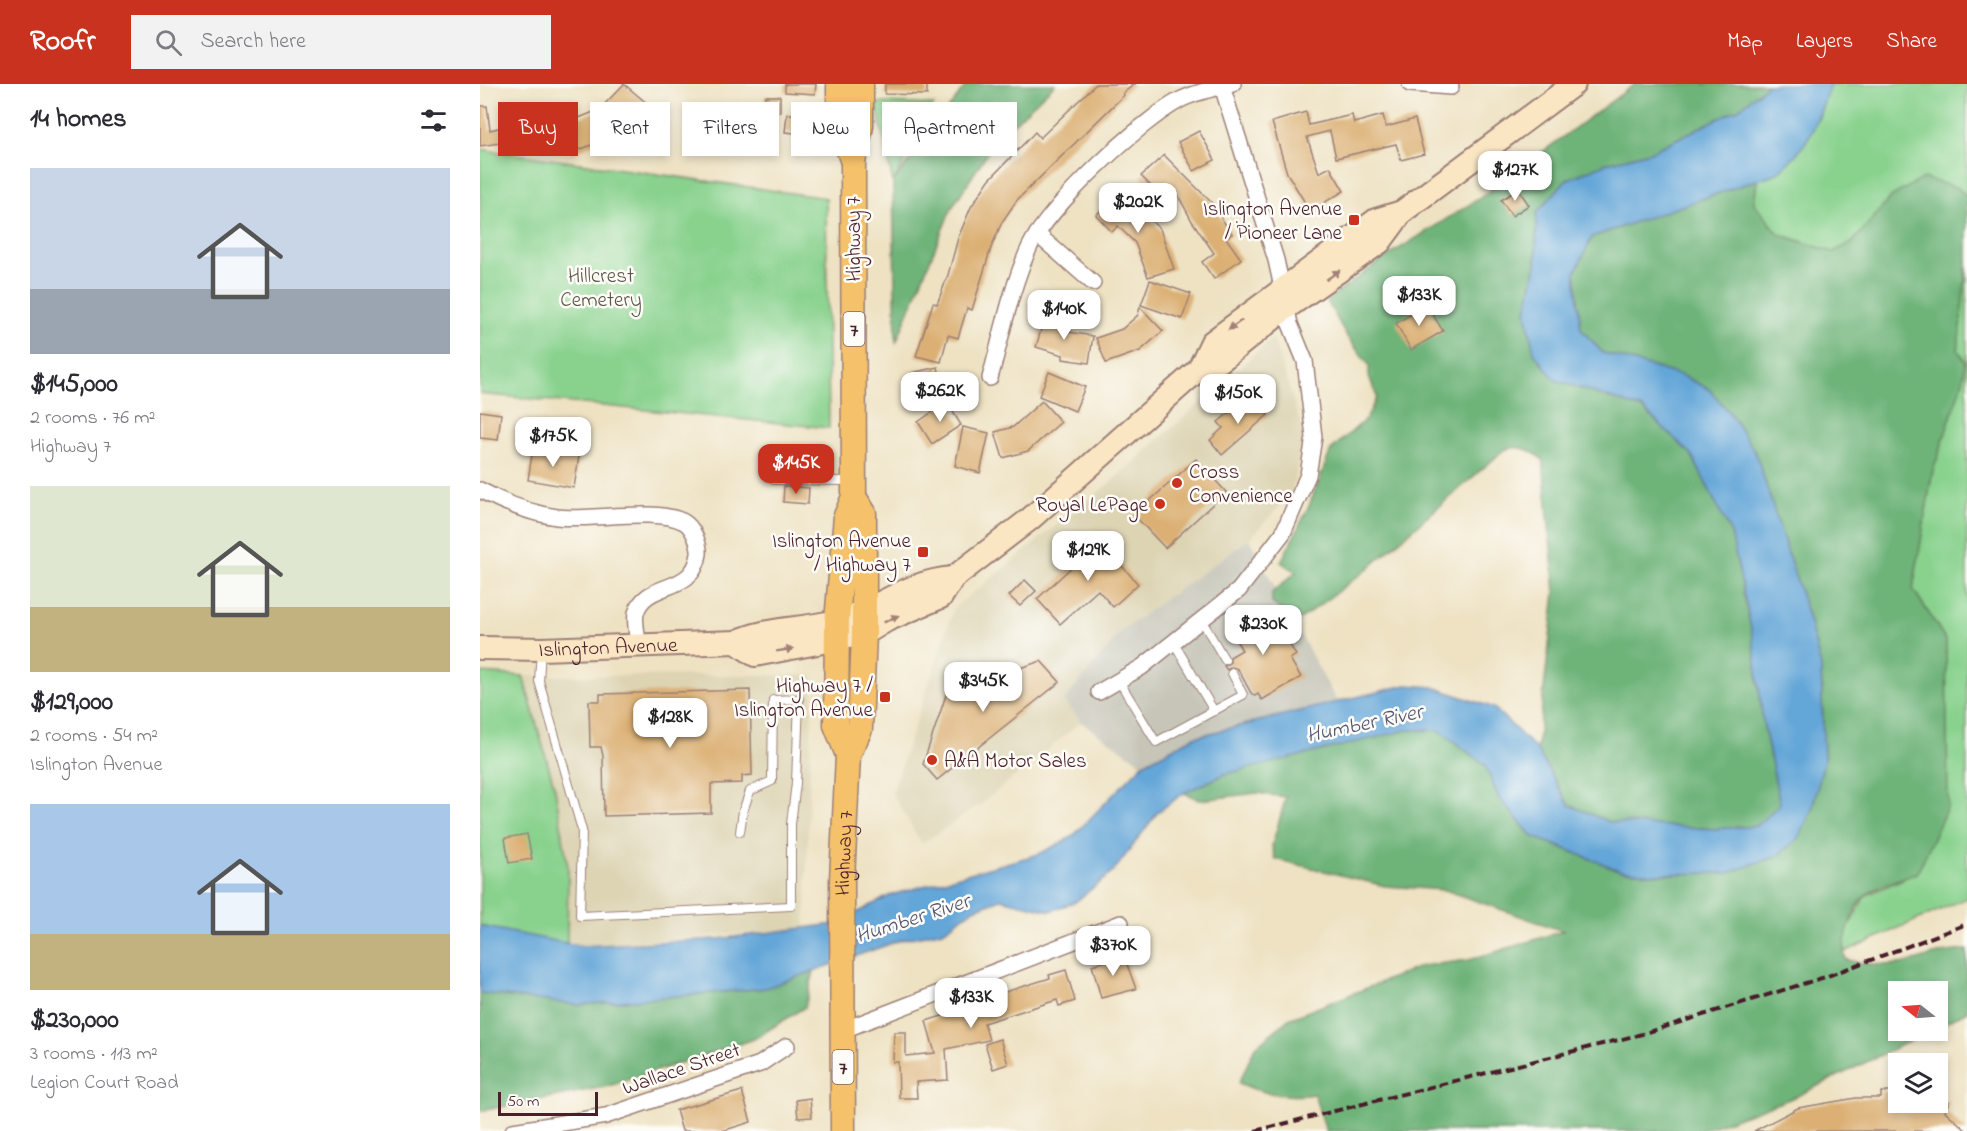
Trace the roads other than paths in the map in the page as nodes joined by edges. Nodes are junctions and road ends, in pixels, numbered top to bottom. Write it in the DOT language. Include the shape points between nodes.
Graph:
graph roads {
  1 [pos="839,84"];
  2 [pos="861,84"];
  3 [pos="1410,84"];
  4 [pos="1574,84"];
  5 [pos="1228,85"];
  6 [pos="1451,87"];
  7 [pos="853,162"];
  8 [pos="1037,234"];
  9 [pos="1094,283"];
  10 [pos="1284,299"];
  11 [pos="990,378"];
  12 [pos="774,480"];
  13 [pos="854,489"];
  14 [pos="480,490"];
  15 [pos="1202,621"];
  16 [pos="864,622"];
  17 [pos="837,631"];
  18 [pos="1174,643"];
  19 [pos="638,645"];
  20 [pos="480,648"];
  21 [pos="541,649"];
  22 [pos="1225,660"];
  23 [pos="1232,673"];
  24 [pos="1119,681"];
  25 [pos="1099,692"];
  26 [pos="1214,711"];
  27 [pos="848,755"];
  28 [pos="741,832"];
  29 [pos="1121,923"];
  30 [pos="843,1030"];
  31 [pos="787,1046"];
  32 [pos="513,1131"];
  33 [pos="843,1131"];
  1 -- 7 [label="main road, Highway 7 / 7" via="839,124"];
  2 -- 7 [label="main road, Highway 7 / 7" via="861,126"];
  3 -- 6 [label="street"];
  4 -- 10 [label="main road, Islington Avenue" via="1402,212 1376,220"];
  5 -- 8 [label="street" via="1182,99 1143,125 1049,217"];
  5 -- 10 [label="street"];
  7 -- 13 [label="main road, Highway 7 / 7"];
  8 -- 9 [label="street"];
  8 -- 11 [label="street" via="1023,263"];
  10 -- 15 [label="street" via="1310,385 1314,437 1308,475 1288,524 1268,556 1239,590"];
  10 -- 16 [label="main road, Islington Avenue" via="1221,361 1199,369 1030,519 953,578 941,597 887,620"];
  12 -- 13 [label="lane"];
  13 -- 16 [label="main road, Highway 7 / 7" via="864,513"];
  13 -- 17 [label="main road, Highway 7 / 7" via="846,516"];
  14 -- 19 [label="street" via="517,508 559,517 661,517 685,522 695,536 699,553 694,568 687,579 645,599 636,613"];
  15 -- 18 [label="street"];
  15 -- 22 [label="lane"];
  16 -- 17 [label="main road, Islington Avenue"];
  16 -- 27 [label="main road, Highway 7 / 7" via="860,729"];
  17 -- 19 [label="main road, Islington Avenue" via="756,633 736,642"];
  17 -- 27 [label="main road, Highway 7 / 7" via="836,725"];
  18 -- 24 [label="street"];
  18 -- 26 [label="lane"];
  19 -- 21 [label="main road, Islington Avenue"];
  20 -- 21 [label="main road, Islington Avenue"];
  21 -- 28 [label="lane" via="539,681 582,830 580,916 792,906 791,824 799,699 772,700 772,781 750,790"];
  23 -- 26 [label="lane" via="1243,695"];
  24 -- 25 [label="street"];
  24 -- 26 [label="lane" via="1156,742"];
  27 -- 30 [label="main road, Highway 7 / 7" via="842,880"];
  29 -- 30 [label="street"];
  30 -- 33 [label="main road, Highway 7 / 7"];
  31 -- 32 [label="street, Wallace Street" via="760,1064 606,1116"];
}
